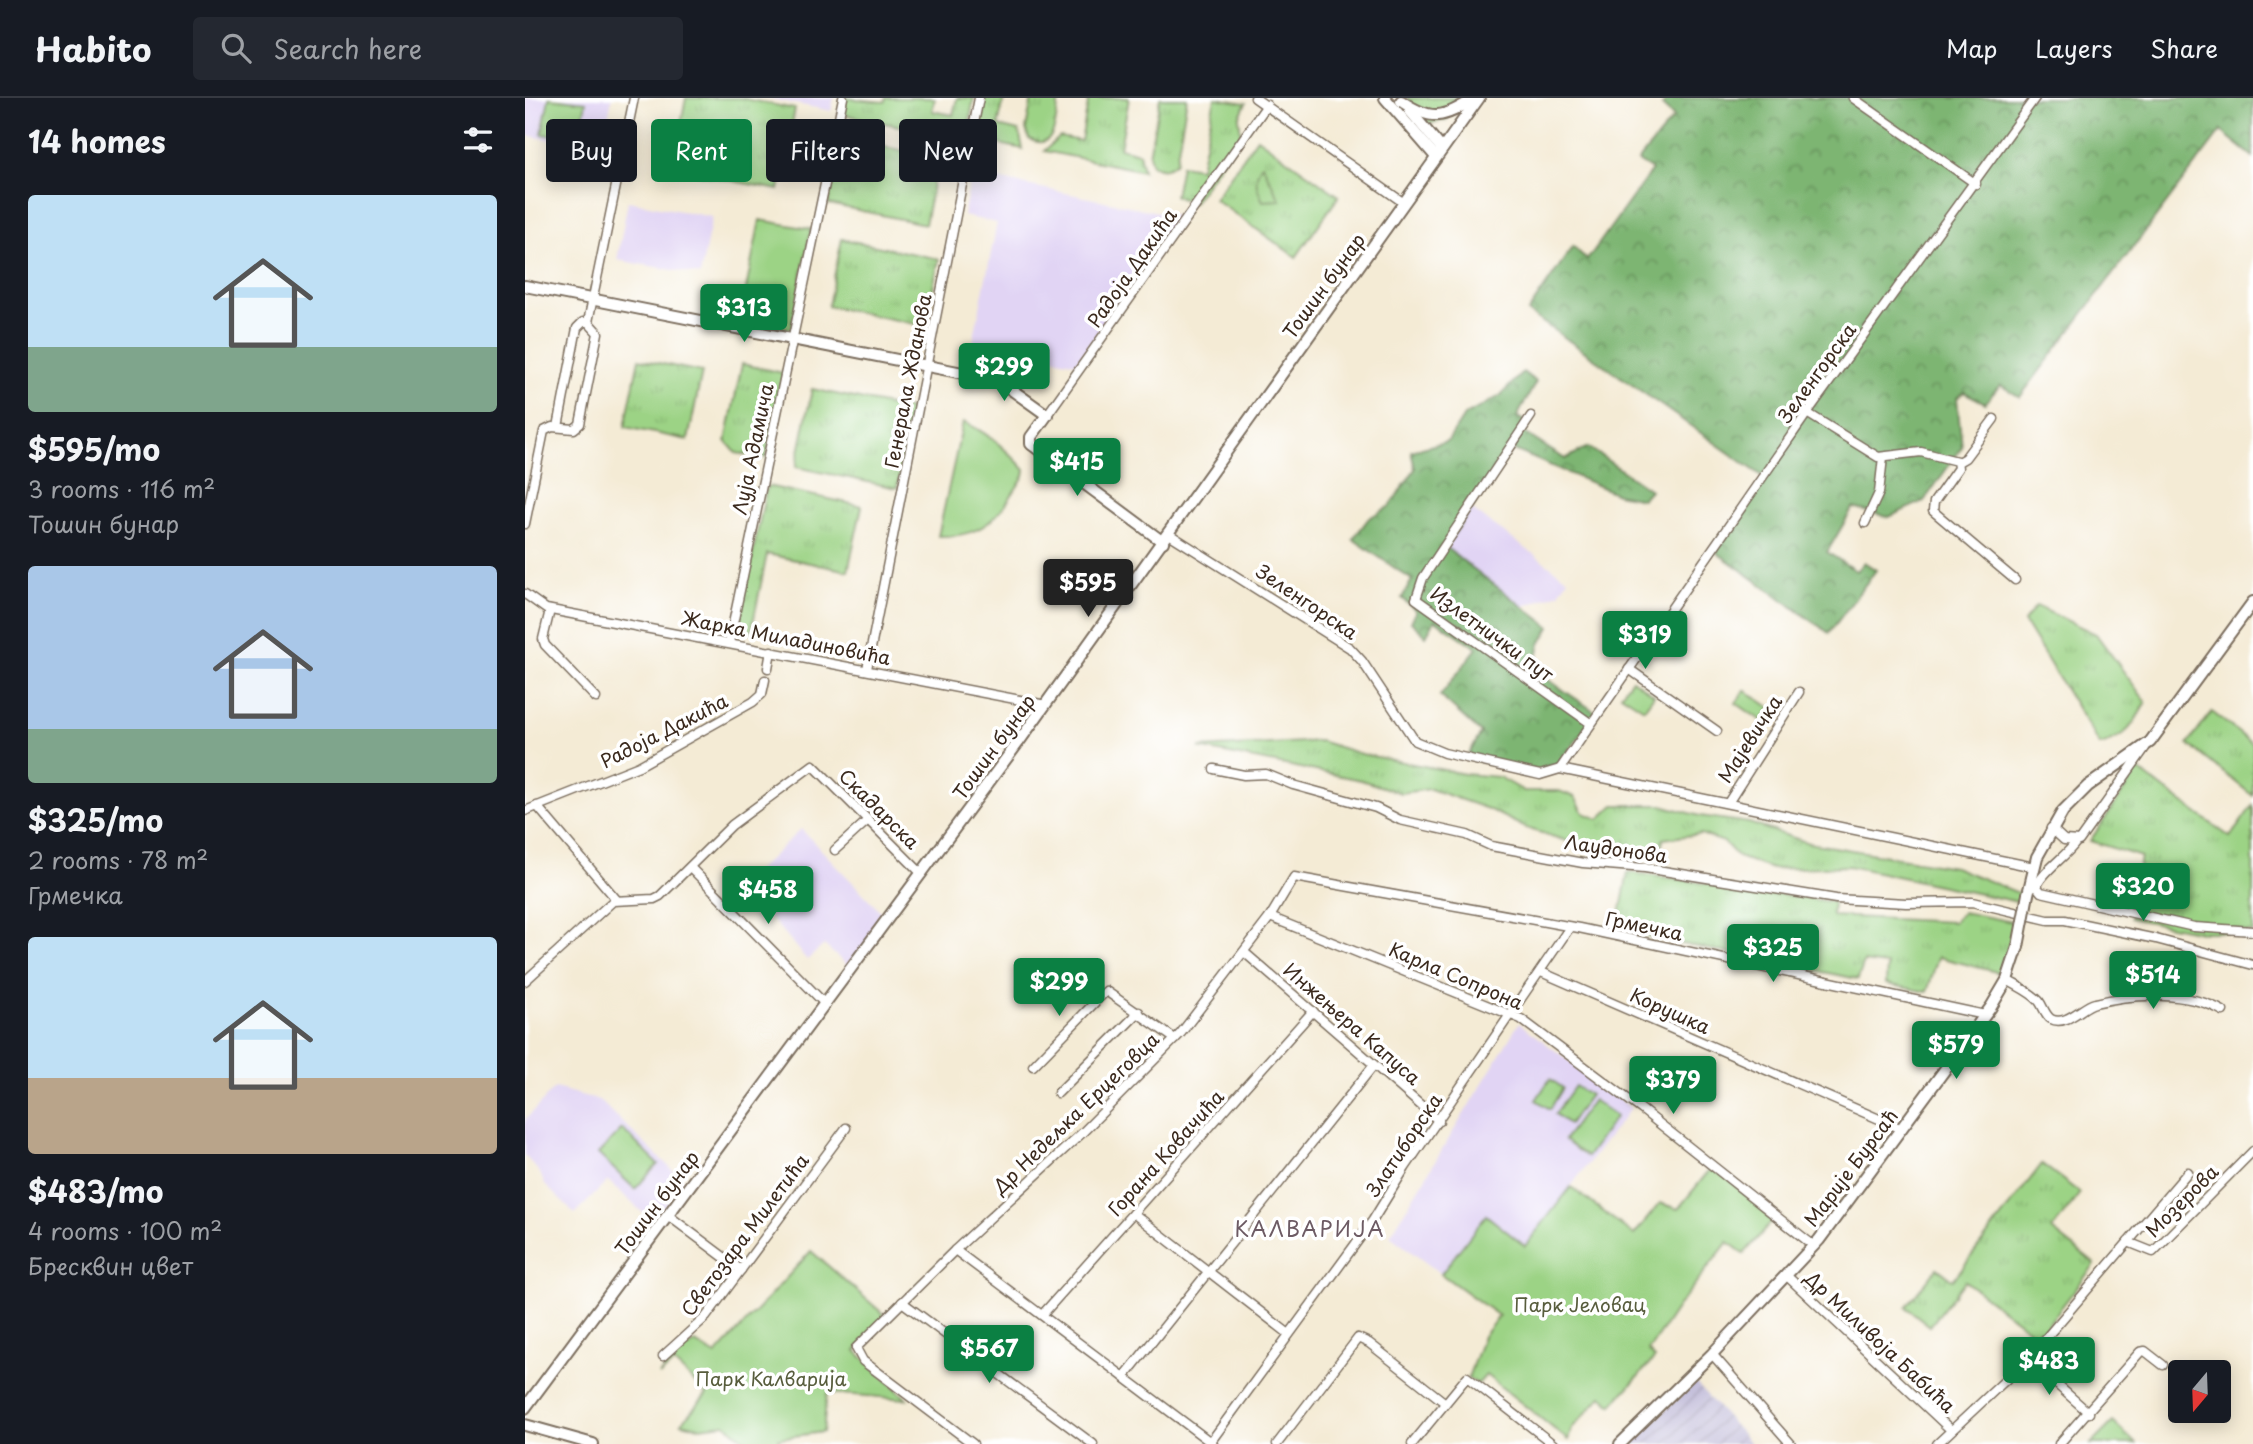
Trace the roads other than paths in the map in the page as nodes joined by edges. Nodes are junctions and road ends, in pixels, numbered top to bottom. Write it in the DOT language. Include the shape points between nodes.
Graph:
graph roads {
  1 [pos="633,98"];
  2 [pos="843,98"];
  3 [pos="979,98"];
  4 [pos="1255,98"];
  5 [pos="1385,98"];
  6 [pos="1478,98"];
  7 [pos="1853,98"];
  8 [pos="2035,98"];
  9 [pos="1400,99"];
  10 [pos="1266,105"];
  11 [pos="1439,153"];
  12 [pos="1976,184"];
  13 [pos="1404,203"];
  14 [pos="525,286"];
  15 [pos="593,299"];
  16 [pos="589,322"];
  17 [pos="793,338"];
  18 [pos="926,365"];
  19 [pos="1807,413"];
  20 [pos="1047,415"];
  21 [pos="1531,416"];
  22 [pos="1994,419"];
  23 [pos="558,427"];
  24 [pos="1883,457"];
  25 [pos="1958,462"];
  26 [pos="1865,523"];
  27 [pos="525,524"];
  28 [pos="1166,538"];
  29 [pos="2015,580"];
  30 [pos="525,594"];
  31 [pos="2253,602"];
  32 [pos="550,610"];
  33 [pos="729,643"];
  34 [pos="771,651"];
  35 [pos="768,668"];
  36 [pos="867,669"];
  37 [pos="1629,669"];
  38 [pos="765,680"];
  39 [pos="1800,692"];
  40 [pos="596,698"];
  41 [pos="1046,705"];
  42 [pos="1590,723"];
  43 [pos="1717,731"];
  44 [pos="2150,742"];
  45 [pos="1214,769"];
  46 [pos="1560,769"];
  47 [pos="1728,803"];
  48 [pos="537,806"];
  49 [pos="525,811"];
  50 [pos="868,820"];
  51 [pos="2051,828"];
  52 [pos="2076,842"];
  53 [pos="835,850"];
  54 [pos="690,867"];
  55 [pos="2033,867"];
  56 [pos="922,874"];
  57 [pos="1294,877"];
  58 [pos="616,899"];
  59 [pos="1270,916"];
  60 [pos="1570,927"];
  61 [pos="2253,931"];
  62 [pos="1244,952"];
  63 [pos="2253,965"];
  64 [pos="1541,972"];
  65 [pos="2007,980"];
  66 [pos="525,981"];
  67 [pos="826,1005"];
  68 [pos="1313,1011"];
  69 [pos="2223,1011"];
  70 [pos="1139,1012"];
  71 [pos="1512,1015"];
  72 [pos="1985,1015"];
  73 [pos="1175,1039"];
  74 [pos="1374,1065"];
  75 [pos="1033,1066"];
  76 [pos="1058,1093"];
  77 [pos="1439,1121"];
  78 [pos="846,1128"];
  79 [pos="1902,1129"];
  80 [pos="2253,1151"];
  81 [pos="2187,1172"];
  82 [pos="1133,1213"];
  83 [pos="669,1216"];
  84 [pos="2127,1242"];
  85 [pos="1814,1246"];
  86 [pos="955,1250"];
  87 [pos="741,1270"];
  88 [pos="1208,1274"];
  89 [pos="1787,1276"];
  90 [pos="902,1302"];
  91 [pos="1042,1315"];
  92 [pos="1289,1334"];
  93 [pos="1712,1354"];
  94 [pos="663,1356"];
  95 [pos="2028,1359"];
  96 [pos="2163,1365"];
  97 [pos="1124,1377"];
  98 [pos="1444,1402"];
  99 [pos="525,1408"];
  100 [pos="2089,1413"];
  101 [pos="525,1425"];
  102 [pos="1951,1430"];
  103 [pos="1211,1443"];
  104 [pos="593,1444"];
  105 [pos="973,1444"];
  106 [pos="1093,1444"];
  107 [pos="1277,1444"];
  108 [pos="1412,1444"];
  109 [pos="1553,1444"];
  110 [pos="1620,1444"];
  111 [pos="1791,1444"];
  112 [pos="1937,1444"];
  113 [pos="2059,1444"];
  1 -- 15 [label="street"];
  2 -- 17 [label="street, Луја Адамича"];
  3 -- 18 [label="street, Генерала Жданова"];
  4 -- 10 [label="street"];
  5 -- 11 [label="main road"];
  6 -- 9 [label="main road" via="1453,112 1429,116"];
  6 -- 11 [label="main road, Тошин бунар"];
  7 -- 12 [label="street"];
  8 -- 12 [label="street, Зеленгорска"];
  9 -- 11 [label="main road"];
  10 -- 13 [label="street"];
  10 -- 20 [label="street, Радоја Дакића"];
  11 -- 13 [label="main road, Тошин бунар"];
  12 -- 19 [label="street, Зеленгорска"];
  13 -- 28 [label="main road, Тошин бунар"];
  14 -- 15 [label="main road"];
  15 -- 16 [label="street"];
  15 -- 17 [label="main road"];
  16 -- 23 [label="street" via="577,328"];
  16 -- 23 [label="street" via="599,333 580,424 574,429"];
  17 -- 18 [label="main road"];
  17 -- 33 [label="street, Луја Адамича"];
  18 -- 20 [label="main road" via="998,380"];
  18 -- 36 [label="street, Генерала Жданова"];
  19 -- 24 [label="street"];
  19 -- 37 [label="street, Зеленгорска"];
  20 -- 28 [label="main road" via="1031,444"];
  21 -- 42 [label="street, Излетнички пут" via="1423,579 1416,599"];
  22 -- 25 [label="street"];
  23 -- 27 [label="street" via="547,428 541,435"];
  24 -- 25 [label="street" via="1921,452"];
  24 -- 26 [label="street" via="1879,494"];
  25 -- 29 [label="street" via="1932,505 1933,511"];
  28 -- 41 [label="main road, Тошин бунар"];
  28 -- 46 [label="street, Зеленгорска" via="1350,648 1415,741 1444,753 1531,773"];
  30 -- 32 [label="street, Жарка Миладиновића"];
  31 -- 44 [label="main road, Марије Бурсаћ"];
  32 -- 33 [label="street, Жарка Миладиновића"];
  32 -- 40 [label="street" via="544,642"];
  33 -- 34 [label="street, Жарка Миладиновића"];
  34 -- 35 [label="street"];
  34 -- 36 [label="street, Жарка Миладиновића"];
  36 -- 41 [label="street, Жарка Миладиновића"];
  37 -- 42 [label="street, Зеленгорска"];
  37 -- 43 [label="street"];
  38 -- 48 [label="street, Радоја Дакића" via="762,694 753,702 679,745 639,766"];
  39 -- 47 [label="street, Мајевичка"];
  41 -- 56 [label="main road, Тошин бунар"];
  42 -- 46 [label="street, Зеленгорска"];
  44 -- 51 [label="main road, Марије Бурсаћ" via="2088,786"];
  44 -- 52 [label="street, Марије Бурсаћ"];
  45 -- 63 [label="street, Лаудонова" via="1266,774 1491,846 1836,898 1972,902 2156,939"];
  46 -- 47 [label="street"];
  47 -- 55 [label="street"];
  48 -- 49 [label="street, Радоја Дакића"];
  48 -- 58 [label="street"];
  50 -- 53 [label="street"];
  50 -- 54 [label="street, Скадарска" via="813,765 732,825"];
  50 -- 56 [label="street, Скадарска"];
  51 -- 52 [label="street" via="2064,840"];
  51 -- 55 [label="main road, Марије Бурсаћ"];
  52 -- 61 [label="street, Марије Бурсаћ" via="2039,880 2041,892 2195,927"];
  54 -- 58 [label="street" via="657,898"];
  54 -- 67 [label="street"];
  55 -- 65 [label="main road, Марије Бурсаћ, bridge"];
  56 -- 67 [label="main road, Тошин бунар"];
  57 -- 59 [label="street, Др Недељка Ерцеговца"];
  57 -- 60 [label="street, Грмечка"];
  58 -- 66 [label="street"];
  59 -- 62 [label="street, Др Недељка Ерцеговца"];
  59 -- 71 [label="street, Карла Сопрона"];
  60 -- 64 [label="street, Златиборска"];
  60 -- 72 [label="street, Грмечка"];
  62 -- 68 [label="street, Инжењера Капуса"];
  62 -- 73 [label="street, Др Недељка Ерцеговца"];
  64 -- 71 [label="street, Златиборска"];
  64 -- 79 [label="street, Корушка"];
  65 -- 69 [label="street" via="2035,998 2052,1019 2093,1003 2131,997 2204,1003"];
  65 -- 72 [label="main road, Марије Бурсаћ"];
  67 -- 83 [label="main road, Тошин бунар"];
  68 -- 74 [label="street, Инжењера Капуса"];
  68 -- 82 [label="street, Горана Ковачића"];
  70 -- 73 [label="street"];
  70 -- 75 [label="street" via="1106,991"];
  70 -- 76 [label="street"];
  71 -- 77 [label="street, Златиборска"];
  71 -- 85 [label="street, Карла Сопрона" via="1652,1117"];
  72 -- 79 [label="main road, Марије Бурсаћ"];
  73 -- 86 [label="street, Др Недељка Ерцеговца"];
  74 -- 77 [label="street, Инжењера Капуса"];
  74 -- 88 [label="street"];
  77 -- 92 [label="street, Златиборска"];
  78 -- 87 [label="street, Светозара Милетића"];
  79 -- 85 [label="main road, Марије Бурсаћ"];
  80 -- 84 [label="street, Мозерова" via="2153,1252"];
  81 -- 84 [label="street, Мозерова"];
  82 -- 88 [label="street"];
  82 -- 91 [label="street, Горана Ковачића"];
  83 -- 87 [label="street"];
  83 -- 99 [label="main road, Тошин бунар"];
  84 -- 95 [label="street, Мозерова"];
  85 -- 89 [label="main road, Марије Бурсаћ"];
  86 -- 90 [label="street, Др Недељка Ерцеговца"];
  86 -- 91 [label="street"];
  87 -- 94 [label="street, Светозара Милетића" via="699,1326"];
  88 -- 92 [label="street"];
  88 -- 97 [label="street"];
  89 -- 93 [label="main road, Марије Бурсаћ"];
  89 -- 102 [label="street, Др Миливоја Бабића"];
  90 -- 105 [label="street, Др Недељка Ерцеговца" via="856,1351"];
  90 -- 106 [label="street"];
  91 -- 97 [label="street"];
  92 -- 103 [label="street, Златиборска"];
  93 -- 110 [label="main road, Марије Бурсаћ"];
  93 -- 111 [label="street"];
  95 -- 100 [label="street"];
  95 -- 102 [label="street, Мозерова"];
  96 -- 100 [label="street" via="2142,1351"];
  97 -- 103 [label="street"];
  98 -- 107 [label="street" via="1364,1339 1355,1341"];
  98 -- 108 [label="street"];
  98 -- 109 [label="street" via="1462,1379 1468,1378"];
  100 -- 113 [label="street"];
  101 -- 104 [label="main road"];
  102 -- 112 [label="street, Мозерова"];
}
